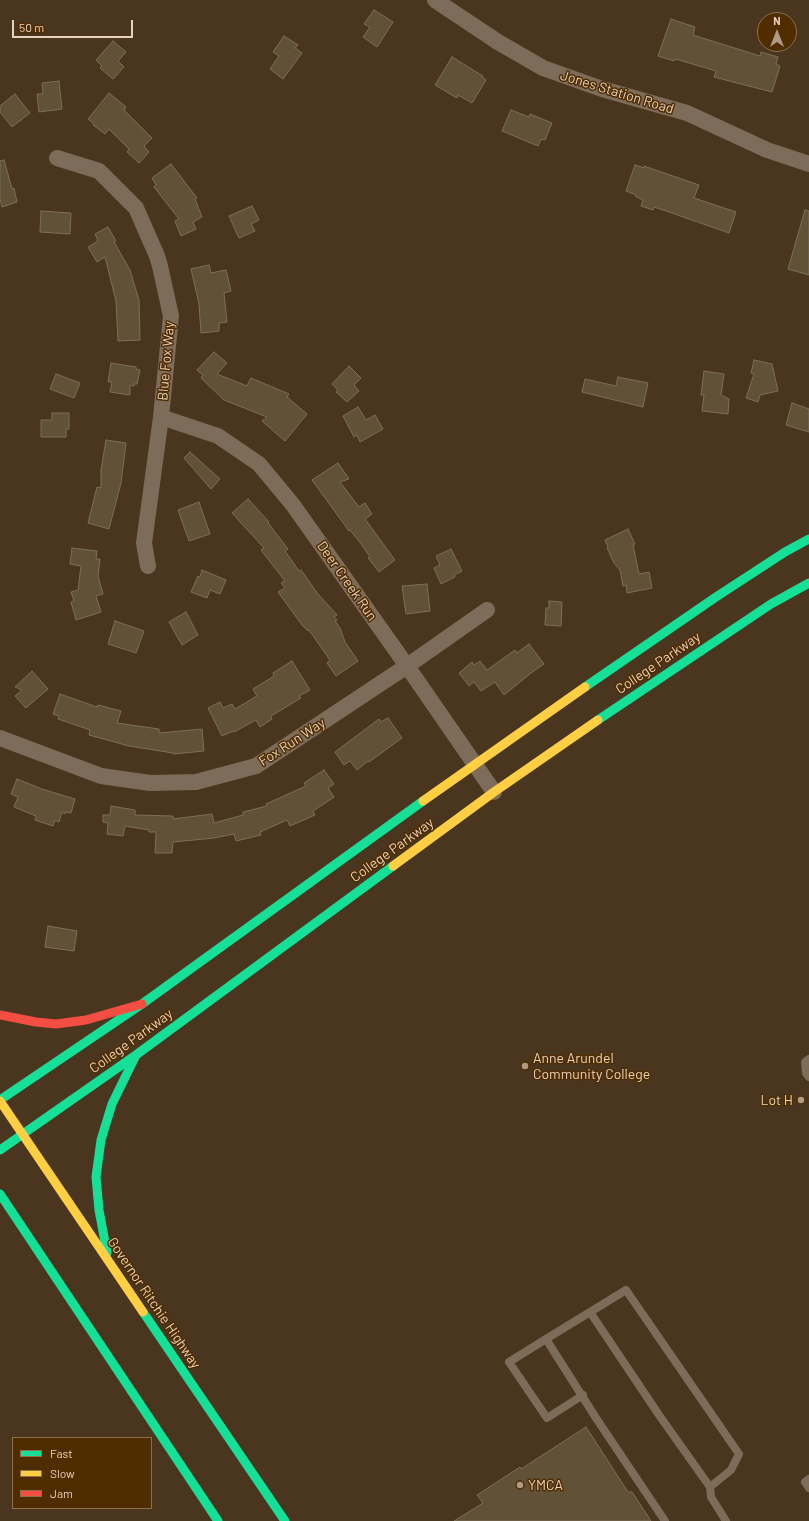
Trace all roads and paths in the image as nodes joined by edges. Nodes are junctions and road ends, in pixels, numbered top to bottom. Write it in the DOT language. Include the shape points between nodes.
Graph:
graph roads {
  1 [pos="435,0"];
  2 [pos="57,158"];
  3 [pos="809,164"];
  4 [pos="161,417"];
  5 [pos="809,539"];
  6 [pos="148,566"];
  7 [pos="809,583"];
  8 [pos="487,610"];
  9 [pos="407,666"];
  10 [pos="0,738"];
  11 [pos="474,764"];
  12 [pos="494,792"];
  13 [pos="142,1004"];
  14 [pos="0,1015"];
  15 [pos="136,1055"];
  16 [pos="809,1059"];
  17 [pos="809,1077"];
  18 [pos="0,1101"];
  19 [pos="23,1134"];
  20 [pos="0,1150"];
  21 [pos="0,1194"];
  22 [pos="109,1262"];
  23 [pos="590,1312"];
  24 [pos="546,1339"];
  25 [pos="583,1395"];
  26 [pos="809,1479"];
  27 [pos="710,1487"];
  28 [pos="809,1488"];
  29 [pos="218,1521"];
  30 [pos="285,1521"];
  31 [pos="665,1521"];
  32 [pos="726,1521"];
  1 -- 3 [label="street, Jones Station Road" via="543,68 602,89 687,113 767,150"];
  2 -- 4 [label="street, Blue Fox Way" via="98,171 136,208 157,256 171,316"];
  4 -- 6 [label="street, Blue Fox Way" via="144,543"];
  4 -- 9 [label="street, Deer Creek Run" via="218,436 259,464 293,505"];
  5 -- 11 [label="main road, College Parkway" via="716,597"];
  7 -- 12 [label="main road, College Parkway" via="758,613 661,677"];
  8 -- 9 [label="street, Fox Run Way"];
  9 -- 10 [label="street, Fox Run Way" via="256,766 196,782 150,783 101,776"];
  9 -- 11 [label="street, Deer Creek Run"];
  11 -- 12 [label="street, Deer Creek Run"];
  11 -- 13 [label="main road, College Parkway"];
  12 -- 15 [label="main road, College Parkway"];
  13 -- 14 [label="main road" via="86,1020 56,1024"];
  13 -- 18 [label="main road, College Parkway"];
  15 -- 19 [label="main road, College Parkway"];
  15 -- 22 [label="main road" via="112,1104 101,1140 96,1177 99,1210"];
  16 -- 17 [label="lane" via="805,1062"];
  18 -- 19 [label="main road, Governor Ritchie Highway"];
  19 -- 20 [label="main road, College Parkway"];
  19 -- 22 [label="main road, Governor Ritchie Highway"];
  21 -- 29 [label="main road"];
  22 -- 30 [label="main road, Governor Ritchie Highway"];
  23 -- 24 [label="lane"];
  23 -- 27 [label="lane"];
  23 -- 27 [label="lane" via="626,1290 739,1454 731,1470"];
  24 -- 25 [label="lane"];
  24 -- 25 [label="lane" via="509,1362 547,1418"];
  25 -- 31 [label="lane"];
  26 -- 28 [label="lane" via="805,1482"];
  27 -- 32 [label="lane" via="711,1496"];
}
